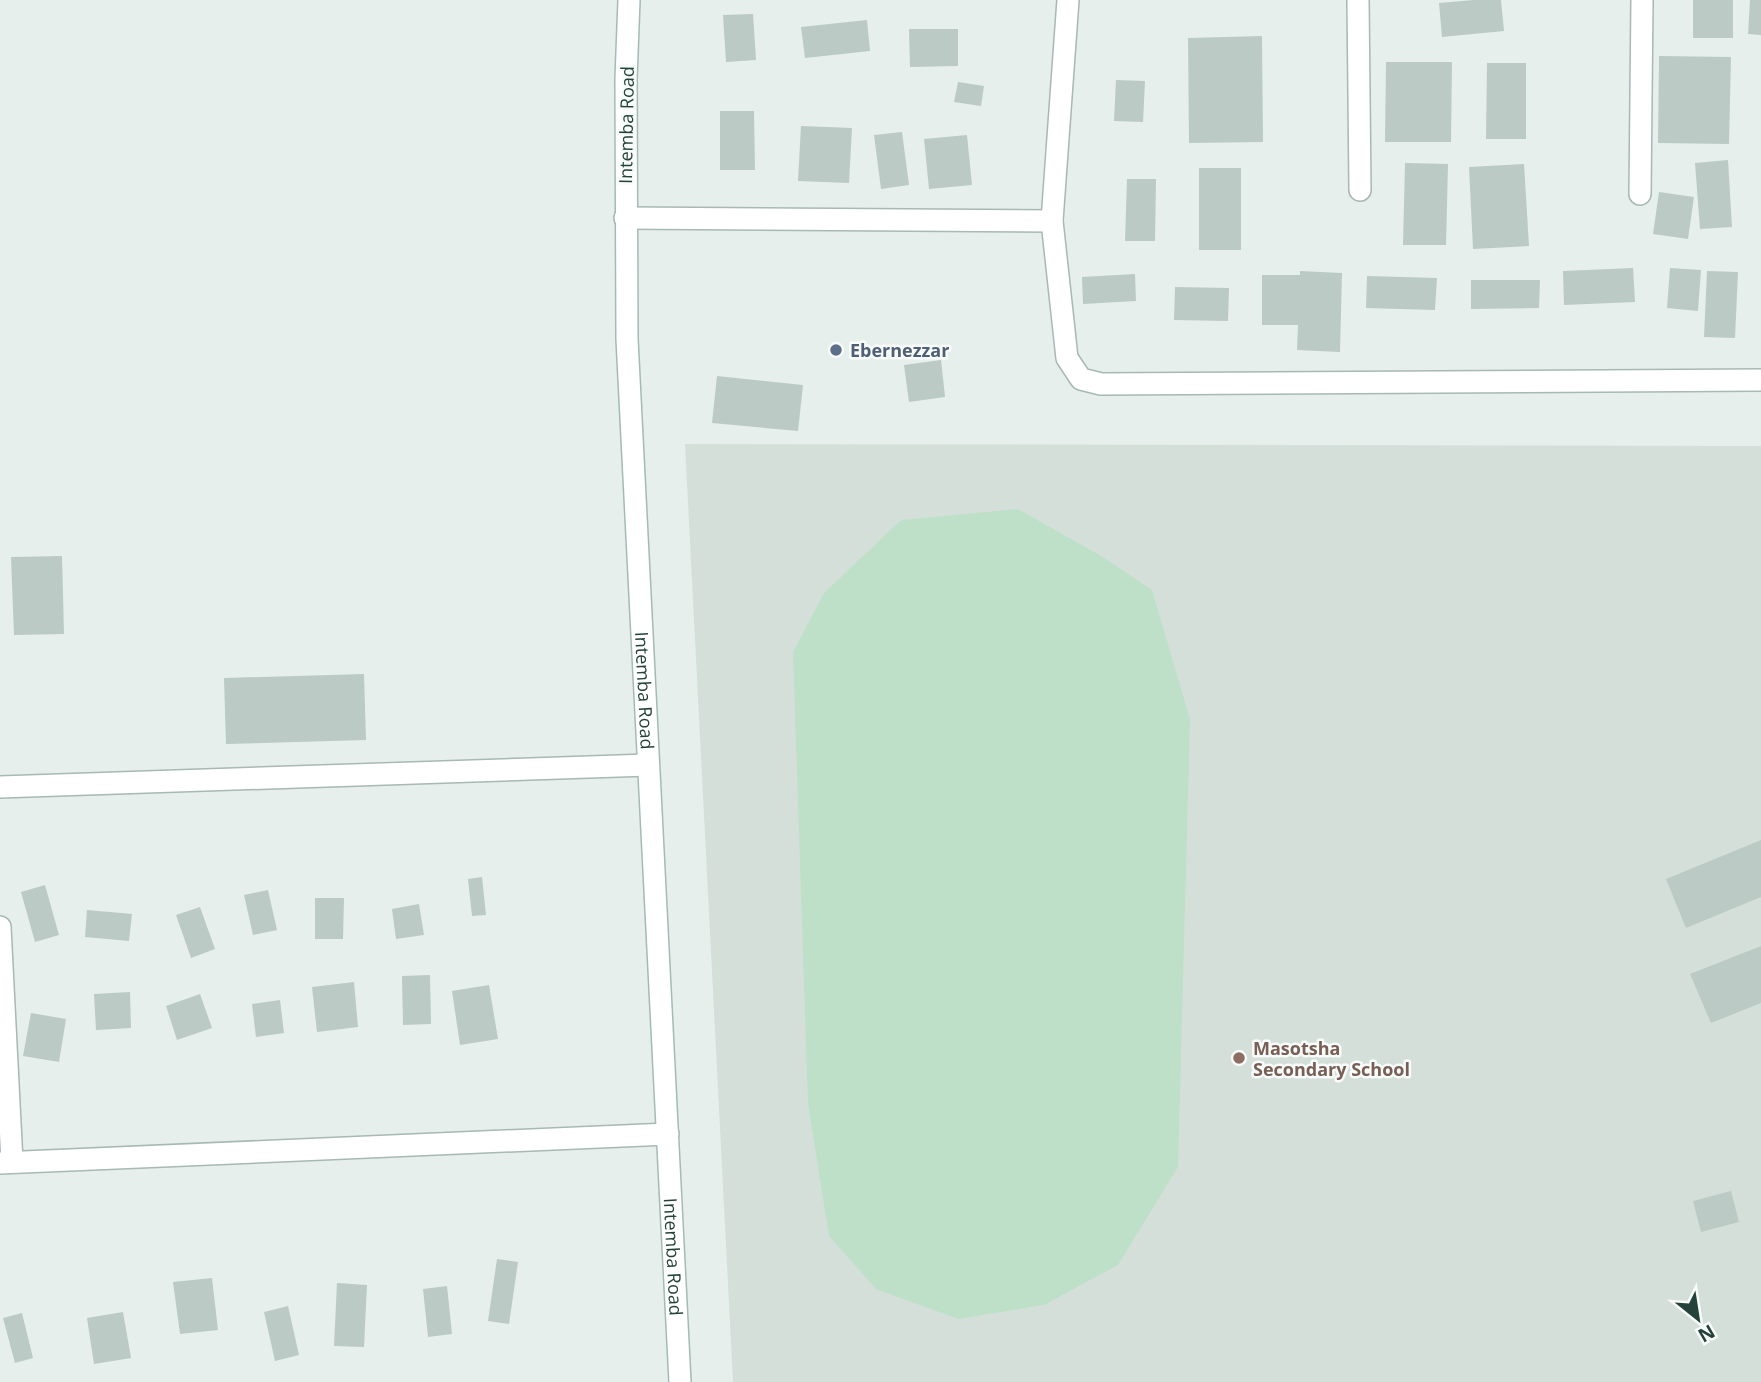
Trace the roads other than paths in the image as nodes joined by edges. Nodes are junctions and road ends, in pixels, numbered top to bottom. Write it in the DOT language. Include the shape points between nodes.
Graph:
graph roads {
  1 [pos="629,0"];
  2 [pos="1068,0"];
  3 [pos="1358,0"];
  4 [pos="1642,0"];
  5 [pos="1360,190"];
  6 [pos="1640,194"];
  7 [pos="625,218"];
  8 [pos="1052,221"];
  9 [pos="1761,380"];
  10 [pos="648,765"];
  11 [pos="0,787"];
  12 [pos="0,928"];
  13 [pos="668,1134"];
  14 [pos="6,1162"];
  15 [pos="680,1382"];
  1 -- 7 [label="street, Intemba Road"];
  2 -- 8 [label="street"];
  3 -- 5 [label="street"];
  4 -- 6 [label="street"];
  7 -- 8 [label="street"];
  7 -- 10 [label="street, Intemba Road" via="626,339"];
  8 -- 9 [label="street" via="1067,358 1081,379 1101,384"];
  10 -- 11 [label="street"];
  10 -- 13 [label="street, Intemba Road"];
  12 -- 14 [label="street"];
  13 -- 14 [label="street"];
  13 -- 15 [label="street, Intemba Road"];
}
